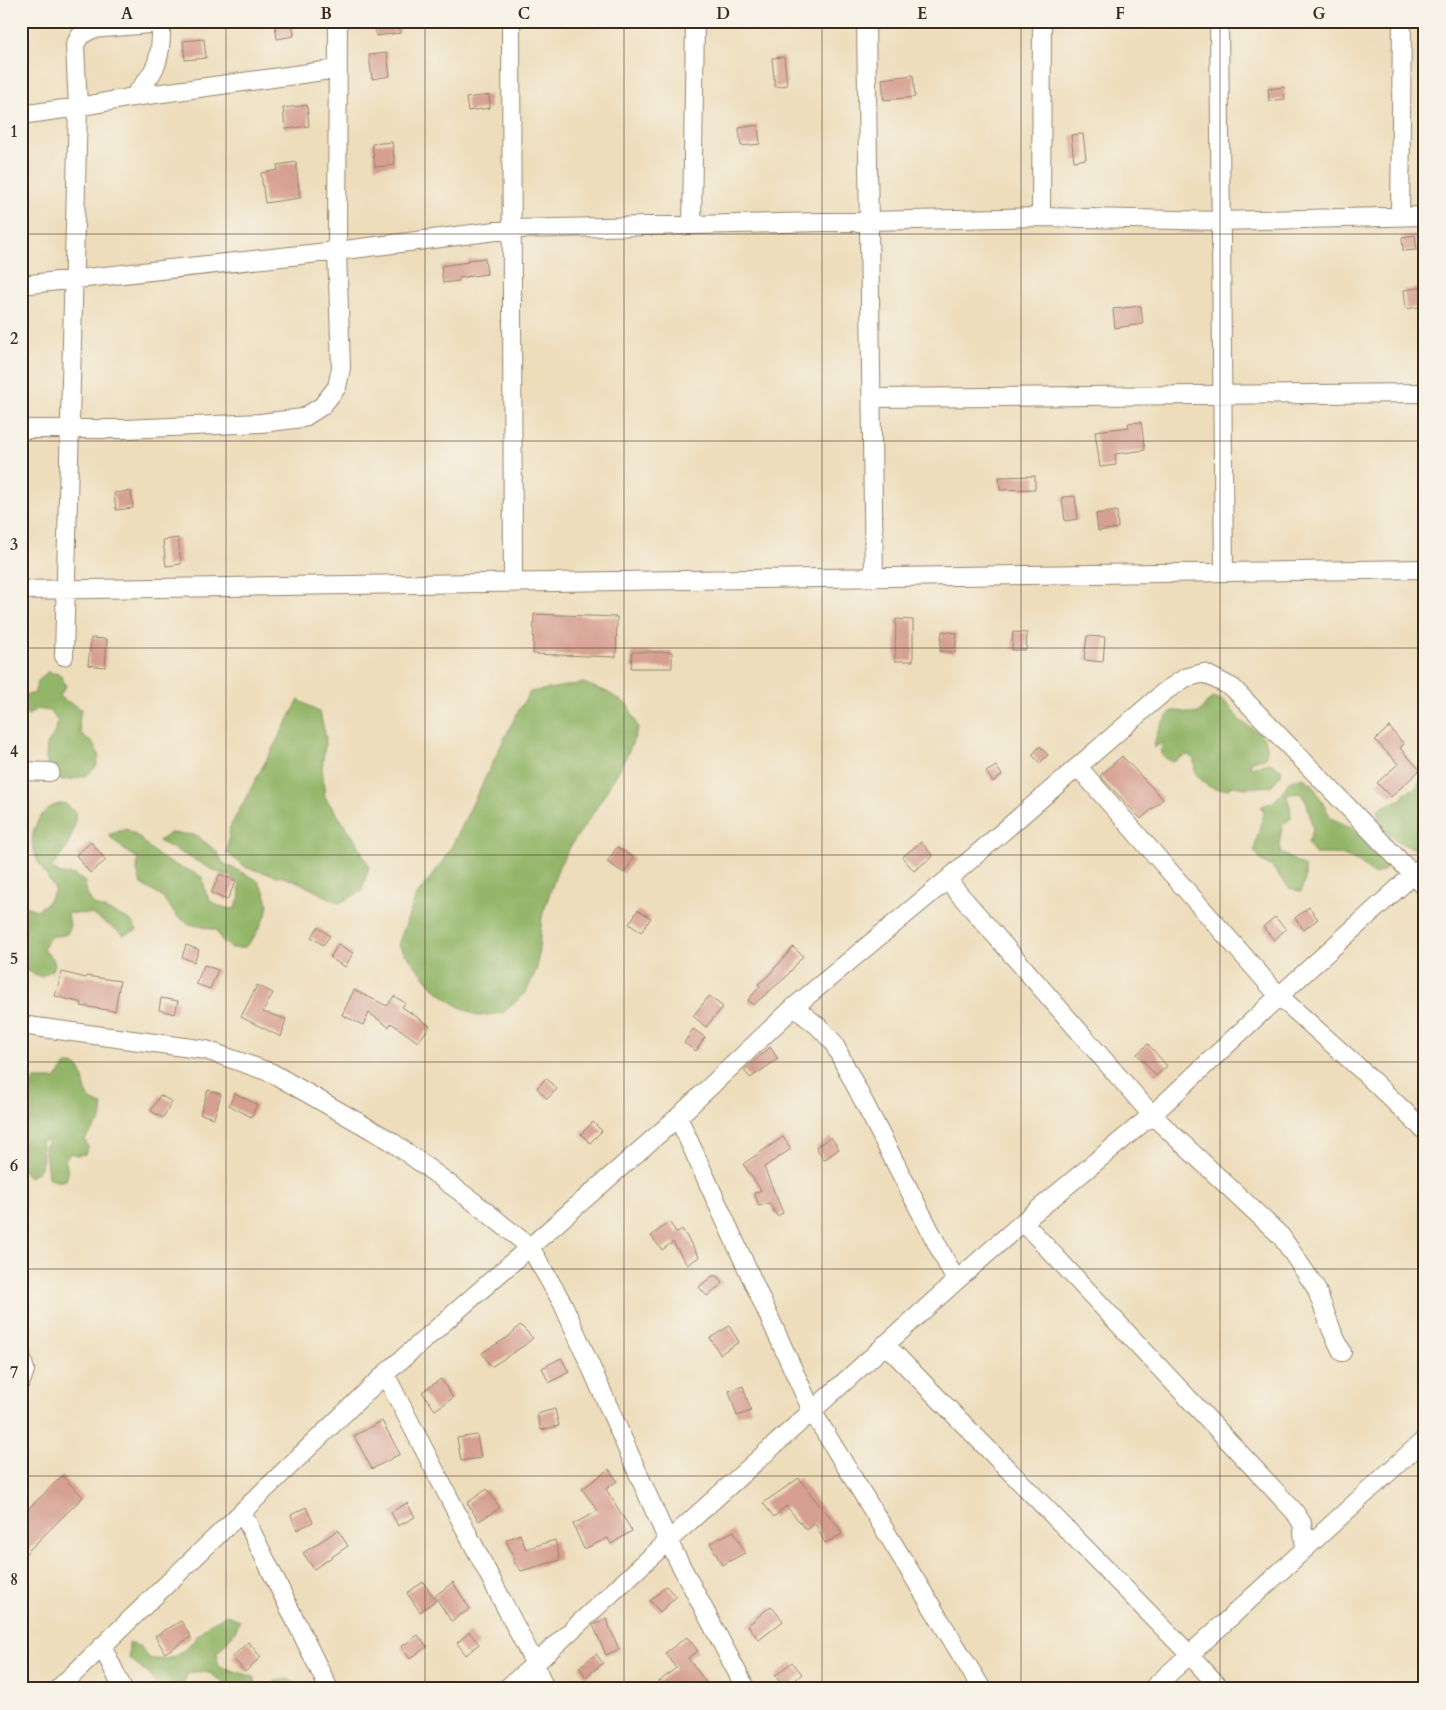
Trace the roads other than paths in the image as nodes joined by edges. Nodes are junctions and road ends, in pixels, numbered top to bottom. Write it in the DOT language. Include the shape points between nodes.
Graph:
graph roads {
  1 [pos="338,21"];
  2 [pos="511,21"];
  3 [pos="695,21"];
  4 [pos="866,21"];
  5 [pos="1042,21"];
  6 [pos="1219,21"];
  7 [pos="1402,21"];
  8 [pos="162,22"];
  9 [pos="338,69"];
  10 [pos="133,97"];
  11 [pos="78,107"];
  12 [pos="21,115"];
  13 [pos="1425,216"];
  14 [pos="1041,217"];
  15 [pos="1400,217"];
  16 [pos="869,220"];
  17 [pos="1221,221"];
  18 [pos="692,224"];
  19 [pos="512,229"];
  20 [pos="337,251"];
  21 [pos="74,280"];
  22 [pos="21,285"];
  23 [pos="1425,394"];
  24 [pos="1223,395"];
  25 [pos="872,398"];
  26 [pos="70,428"];
  27 [pos="21,429"];
  28 [pos="1425,569"];
  29 [pos="1224,572"];
  30 [pos="874,578"];
  31 [pos="513,583"];
  32 [pos="21,590"];
  33 [pos="66,590"];
  34 [pos="64,656"];
  35 [pos="1078,767"];
  36 [pos="21,771"];
  37 [pos="50,772"];
  38 [pos="1421,875"];
  39 [pos="947,880"];
  40 [pos="1279,996"];
  41 [pos="794,1007"];
  42 [pos="21,1025"];
  43 [pos="1152,1115"];
  44 [pos="678,1117"];
  45 [pos="1425,1131"];
  46 [pos="1023,1222"];
  47 [pos="530,1247"];
  48 [pos="956,1281"];
  49 [pos="885,1344"];
  50 [pos="1342,1352"];
  51 [pos="21,1356"];
  52 [pos="385,1374"];
  53 [pos="21,1381"];
  54 [pos="812,1411"];
  55 [pos="1425,1439"];
  56 [pos="242,1512"];
  57 [pos="668,1540"];
  58 [pos="1305,1550"];
  59 [pos="102,1646"];
  60 [pos="1189,1654"];
  61 [pos="535,1664"];
  62 [pos="58,1689"];
  63 [pos="123,1689"];
  64 [pos="329,1689"];
  65 [pos="506,1689"];
  66 [pos="545,1689"];
  67 [pos="746,1689"];
  68 [pos="982,1689"];
  69 [pos="1152,1689"];
  70 [pos="1221,1689"];
  1 -- 9 [label="street"];
  2 -- 19 [label="street"];
  3 -- 18 [label="street"];
  4 -- 16 [label="street"];
  5 -- 14 [label="street"];
  6 -- 17 [label="street"];
  7 -- 15 [label="street"];
  8 -- 10 [label="street" via="162,42 153,73"];
  8 -- 11 [label="street" via="92,29 80,36 75,45"];
  9 -- 10 [label="street"];
  9 -- 20 [label="street"];
  10 -- 11 [label="street"];
  11 -- 12 [label="street"];
  11 -- 21 [label="street"];
  13 -- 15 [label="street"];
  14 -- 16 [label="street"];
  14 -- 17 [label="street"];
  15 -- 17 [label="street"];
  16 -- 18 [label="street"];
  16 -- 25 [label="street"];
  17 -- 24 [label="street"];
  18 -- 19 [label="street"];
  19 -- 20 [label="street"];
  19 -- 31 [label="street"];
  20 -- 21 [label="street"];
  20 -- 26 [label="street" via="341,368 337,387 322,406 303,418 261,423"];
  21 -- 22 [label="street"];
  21 -- 26 [label="street"];
  23 -- 24 [label="street"];
  24 -- 25 [label="street"];
  24 -- 29 [label="street"];
  25 -- 30 [label="street"];
  26 -- 27 [label="street"];
  26 -- 33 [label="street"];
  28 -- 29 [label="street"];
  29 -- 30 [label="street"];
  30 -- 31 [label="street"];
  31 -- 33 [label="street"];
  32 -- 33 [label="street"];
  33 -- 34 [label="street"];
  35 -- 38 [label="street" via="1164,692 1184,678 1204,673 1233,688"];
  35 -- 39 [label="street"];
  35 -- 40 [label="street"];
  36 -- 37 [label="street"];
  38 -- 40 [label="street"];
  39 -- 41 [label="street"];
  39 -- 43 [label="street"];
  40 -- 43 [label="street"];
  40 -- 45 [label="street"];
  41 -- 44 [label="street"];
  41 -- 48 [label="street" via="833,1042"];
  42 -- 47 [label="street" via="206,1050 272,1073 391,1141"];
  43 -- 46 [label="street"];
  43 -- 50 [label="street" via="1281,1236 1316,1288"];
  44 -- 47 [label="street"];
  44 -- 54 [label="street"];
  46 -- 48 [label="street"];
  46 -- 58 [label="street" via="1294,1511 1302,1523"];
  47 -- 52 [label="street"];
  47 -- 57 [label="street" via="563,1304"];
  48 -- 49 [label="street"];
  49 -- 54 [label="street"];
  49 -- 60 [label="street"];
  51 -- 53 [label="street" via="25,1370"];
  52 -- 56 [label="street"];
  52 -- 61 [label="street"];
  54 -- 57 [label="street"];
  54 -- 68 [label="street"];
  55 -- 58 [label="street"];
  56 -- 59 [label="street"];
  56 -- 64 [label="street"];
  57 -- 61 [label="street"];
  57 -- 67 [label="street"];
  58 -- 60 [label="street"];
  59 -- 62 [label="street"];
  59 -- 63 [label="street"];
  60 -- 69 [label="street"];
  60 -- 70 [label="street"];
  61 -- 65 [label="street"];
  61 -- 66 [label="street"];
}
